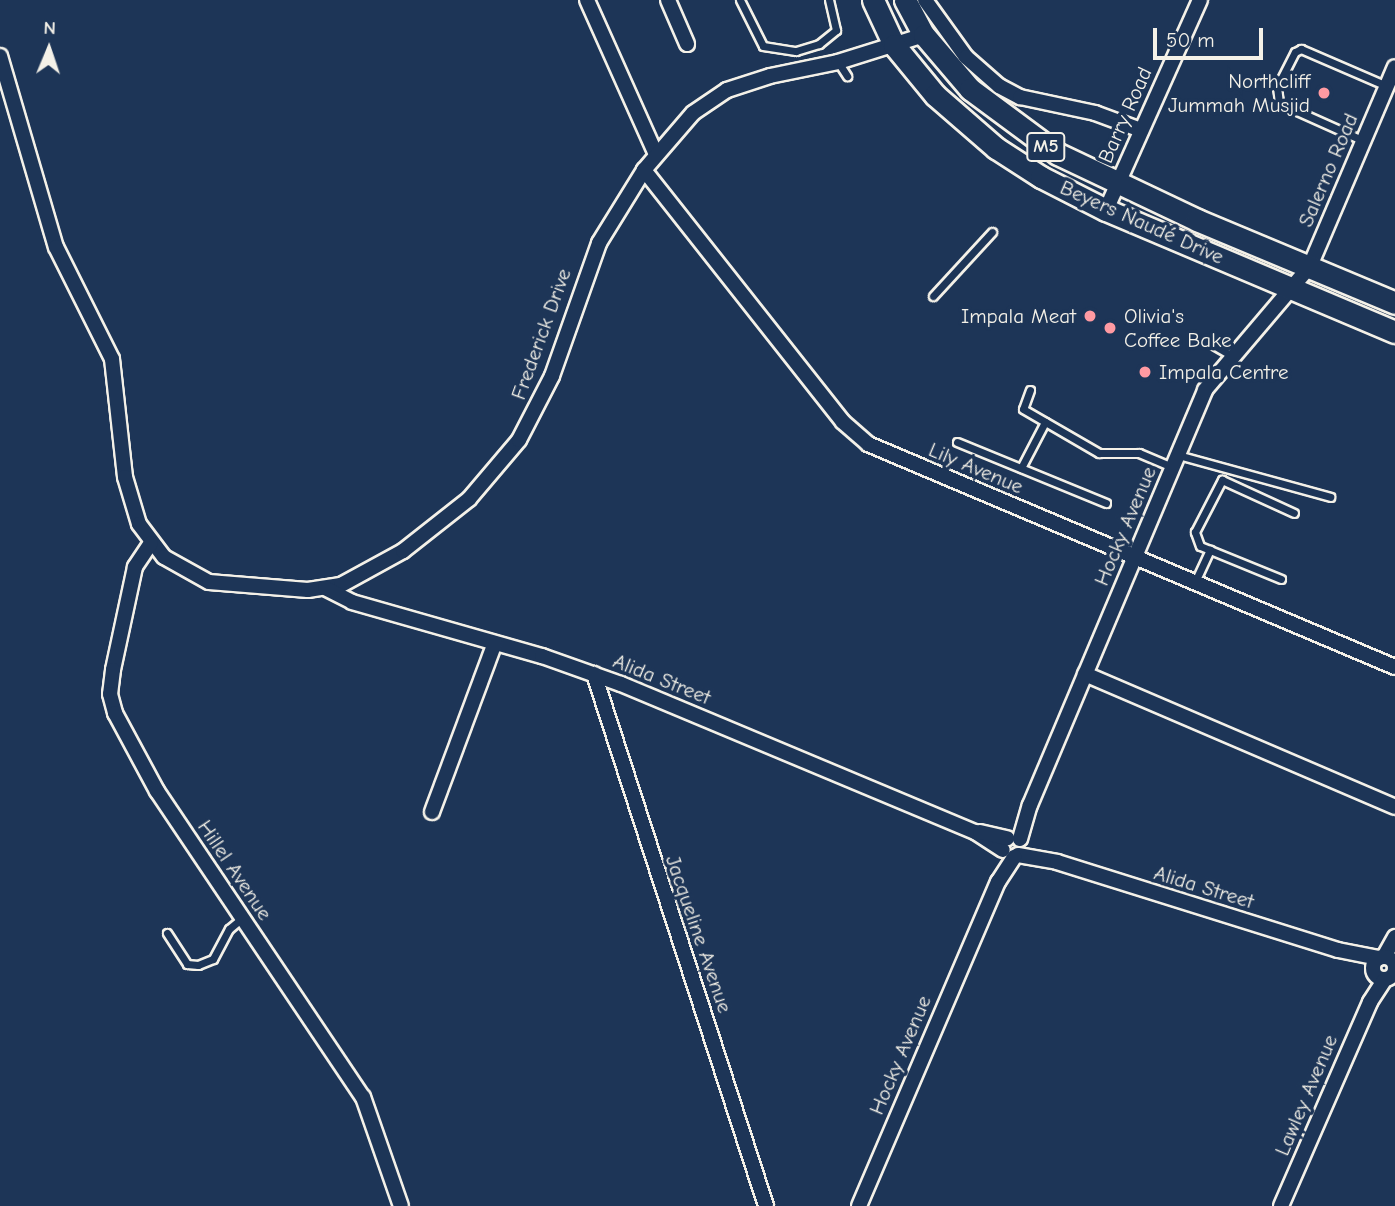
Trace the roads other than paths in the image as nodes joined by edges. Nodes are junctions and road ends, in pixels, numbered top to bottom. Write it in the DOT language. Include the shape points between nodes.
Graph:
graph roads {
  1 [pos="587,0"];
  2 [pos="668,0"];
  3 [pos="740,0"];
  4 [pos="829,0"];
  5 [pos="873,0"];
  6 [pos="905,0"];
  7 [pos="925,0"];
  8 [pos="1200,0"];
  9 [pos="924,35"];
  10 [pos="687,44"];
  11 [pos="894,45"];
  12 [pos="0,56"];
  13 [pos="838,62"];
  14 [pos="1395,67"];
  15 [pos="846,76"];
  16 [pos="1387,86"];
  17 [pos="1141,130"];
  18 [pos="1365,141"];
  19 [pos="656,154"];
  20 [pos="643,170"];
  21 [pos="1117,184"];
  22 [pos="1106,210"];
  23 [pos="992,232"];
  24 [pos="1310,266"];
  25 [pos="1294,287"];
  26 [pos="933,296"];
  27 [pos="1395,303"];
  28 [pos="1395,332"];
  29 [pos="1215,346"];
  30 [pos="1232,356"];
  31 [pos="1030,390"];
  32 [pos="1045,422"];
  33 [pos="957,442"];
  34 [pos="1175,461"];
  35 [pos="1021,468"];
  36 [pos="1330,497"];
  37 [pos="1106,503"];
  38 [pos="1294,513"];
  39 [pos="151,543"];
  40 [pos="1210,550"];
  41 [pos="1134,559"];
  42 [pos="1281,579"];
  43 [pos="1194,584"];
  44 [pos="325,588"];
  45 [pos="495,643"];
  46 [pos="1395,667"];
  47 [pos="594,674"];
  48 [pos="1085,674"];
  49 [pos="1395,807"];
  50 [pos="432,812"];
  51 [pos="1013,846"];
  52 [pos="242,918"];
  53 [pos="167,933"];
  54 [pos="1395,937"];
  55 [pos="1387,967"];
  56 [pos="401,1206"];
  57 [pos="766,1206"];
  58 [pos="859,1206"];
  59 [pos="1281,1206"];
  1 -- 19 [label="street"];
  2 -- 10 [label="street"];
  3 -- 4 [label="lane" via="762,46 796,51 819,44 836,30"];
  5 -- 11 [label="main road, Beyers Naudé Drive / M5"];
  6 -- 9 [label="main road, Beyers Naudé Drive / M5"];
  7 -- 17 [label="street" via="966,57 999,86 1020,97 1095,113"];
  8 -- 17 [label="street, Barry Road"];
  9 -- 11 [label="street, Frederick Drive"];
  9 -- 21 [label="main road, Beyers Naudé Drive / M5" via="970,89 1002,117 1058,154"];
  11 -- 13 [label="street, Frederick Drive"];
  11 -- 22 [label="main road, Beyers Naudé Drive / M5" via="935,95 996,148"];
  12 -- 39 [label="street, Frederick Drive" via="57,247 112,359 125,477 138,524"];
  13 -- 15 [label="lane"];
  13 -- 19 [label="street, Frederick Drive" via="727,90 693,113"];
  14 -- 16 [label="street, Salerno Road"];
  16 -- 18 [label="street, Salerno Road"];
  16 -- 18 [label="lane" via="1301,49 1277,87 1279,103"];
  17 -- 21 [label="street, Barry Road"];
  18 -- 24 [label="street, Salerno Road"];
  19 -- 20 [label="street, Frederick Drive"];
  20 -- 41 [label="street, Lily Avenue" via="858,437 882,452"];
  20 -- 44 [label="street, Frederick Drive" via="599,243 552,376 519,440 470,499 443,521 368,571"];
  21 -- 22 [label="street, Barry Road"];
  21 -- 24 [label="main road, Beyers Naudé Drive / M5"];
  22 -- 25 [label="main road, Beyers Naudé Drive / M5"];
  23 -- 26 [label="lane"];
  24 -- 25 [label="street, Salerno Road"];
  24 -- 27 [label="main road, Beyers Naudé Drive / M5"];
  25 -- 28 [label="main road, Beyers Naudé Drive / M5"];
  25 -- 30 [label="street, Hocky Avenue"];
  29 -- 30 [label="lane"];
  30 -- 34 [label="street, Hocky Avenue" via="1210,380"];
  31 -- 32 [label="lane" via="1022,407"];
  32 -- 34 [label="lane" via="1099,453 1139,453"];
  32 -- 35 [label="lane"];
  33 -- 35 [label="lane"];
  34 -- 36 [label="lane"];
  34 -- 41 [label="street, Hocky Avenue"];
  35 -- 37 [label="lane"];
  38 -- 40 [label="lane" via="1222,480 1195,532 1200,546"];
  39 -- 44 [label="street, Frederick Drive" via="173,564 209,582 258,589"];
  39 -- 52 [label="street, Hillel Avenue" via="139,556 132,579 110,683 112,705 157,791"];
  40 -- 42 [label="lane"];
  40 -- 43 [label="lane"];
  41 -- 43 [label="street, Lily Avenue"];
  41 -- 48 [label="street, Hocky Avenue"];
  43 -- 46 [label="street, Lily Avenue"];
  44 -- 45 [label="street, Alida Street" via="352,602"];
  45 -- 47 [label="street, Alida Street"];
  45 -- 50 [label="street"];
  47 -- 51 [label="street, Alida Street"];
  47 -- 57 [label="street, Jacqueline Avenue"];
  48 -- 49 [label="street"];
  48 -- 51 [label="street, Hocky Avenue"];
  51 -- 55 [label="street, Alida Street"];
  51 -- 58 [label="street, Hocky Avenue"];
  52 -- 53 [label="lane" via="229,929 213,959 198,965 187,964"];
  52 -- 56 [label="street, Hillel Avenue" via="363,1097"];
  54 -- 55 [label="street, Lawley Avenue"];
  55 -- 59 [label="street, Lawley Avenue"];
}
